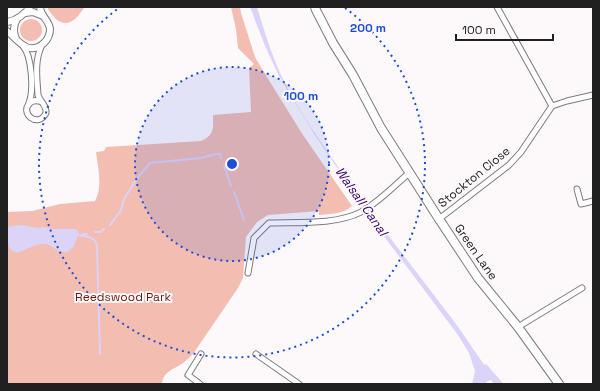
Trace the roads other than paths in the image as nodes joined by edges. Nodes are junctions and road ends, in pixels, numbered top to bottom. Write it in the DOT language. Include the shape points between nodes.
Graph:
graph roads {
  1 [pos="30,7"];
  2 [pos="40,7"];
  3 [pos="315,7"];
  4 [pos="497,7"];
  5 [pos="24,13"];
  6 [pos="18,17"];
  7 [pos="45,18"];
  8 [pos="7,22"];
  9 [pos="7,31"];
  10 [pos="16,39"];
  11 [pos="42,44"];
  12 [pos="23,46"];
  13 [pos="593,95"];
  14 [pos="42,102"];
  15 [pos="30,103"];
  16 [pos="552,106"];
  17 [pos="409,173"];
  18 [pos="577,189"];
  19 [pos="593,201"];
  20 [pos="439,219"];
  21 [pos="248,273"];
  22 [pos="582,288"];
  23 [pos="518,326"];
  24 [pos="201,354"];
  25 [pos="256,354"];
  26 [pos="200,384"];
  27 [pos="299,384"];
  28 [pos="559,384"];
  1 -- 5 [label="street"];
  2 -- 7 [label="street"];
  3 -- 17 [label="highway, Green Lane" via="381,128"];
  4 -- 16 [label="street"];
  5 -- 6 [label="street"];
  5 -- 7 [label="street" via="38,13"];
  6 -- 8 [label="street"];
  6 -- 10 [label="street" via="14,27"];
  7 -- 11 [label="street" via="50,29"];
  9 -- 10 [label="street"];
  10 -- 12 [label="street"];
  11 -- 12 [label="street" via="31,48"];
  11 -- 14 [label="street" via="36,65 38,95"];
  12 -- 15 [label="street" via="30,60"];
  13 -- 16 [label="street"];
  14 -- 15 [label="street" via="35,100"];
  14 -- 15 [label="street" via="46,107 46,113 39,119 33,119 28,115"];
  16 -- 20 [label="street, Stockton Close" via="521,152 509,165"];
  17 -- 20 [label="highway, Green Lane"];
  17 -- 21 [label="street" via="372,205 351,216 269,223 254,238"];
  18 -- 19 [label="street" via="581,204"];
  20 -- 23 [label="highway, Green Lane" via="478,278"];
  22 -- 23 [label="street"];
  23 -- 28 [label="highway, Green Lane"];
  24 -- 26 [label="street" via="188,375"];
  25 -- 27 [label="street"];
}
